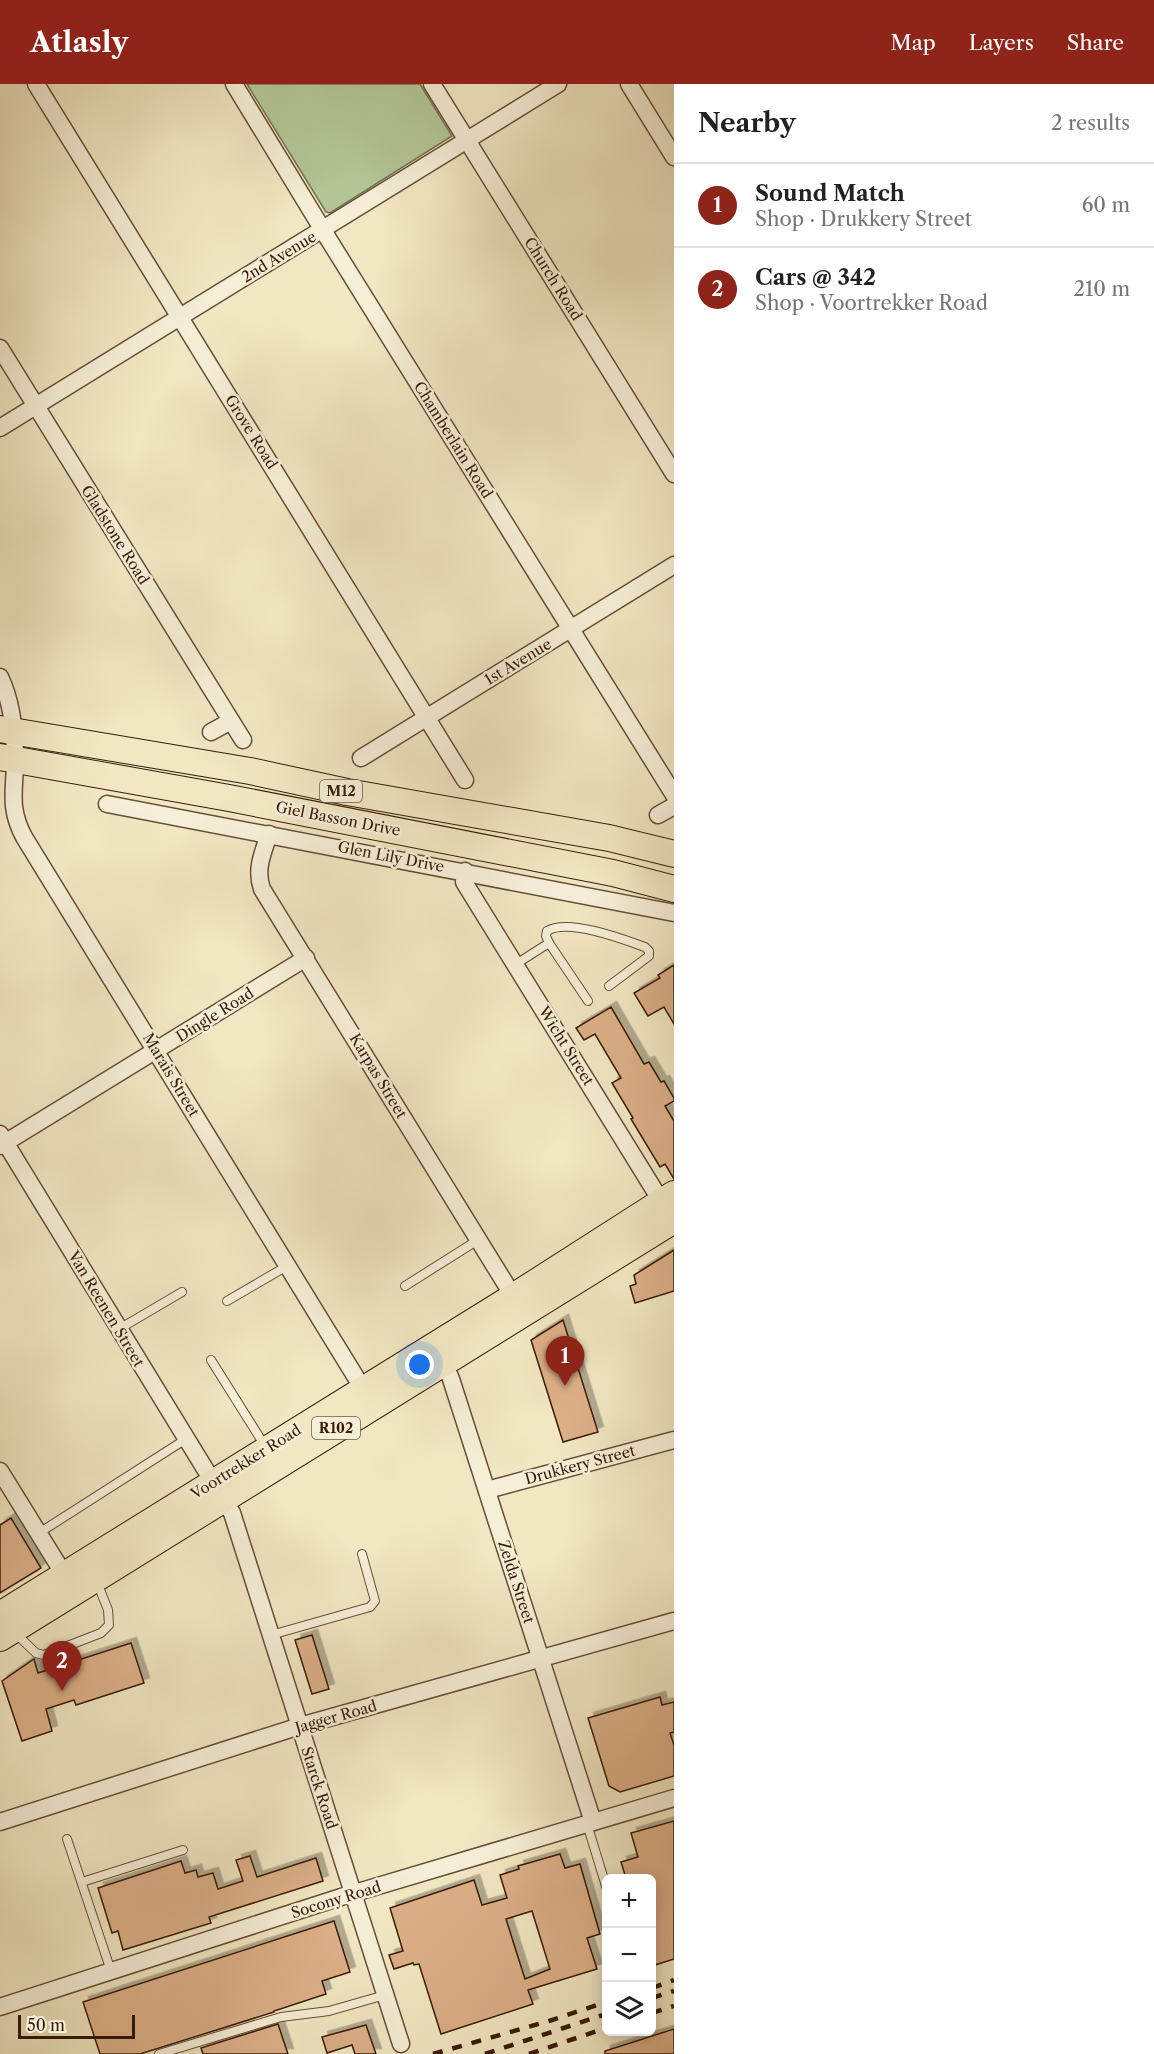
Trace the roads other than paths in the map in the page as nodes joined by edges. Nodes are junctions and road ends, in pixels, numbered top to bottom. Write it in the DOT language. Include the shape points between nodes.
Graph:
graph roads {
  1 [pos="36,84"];
  2 [pos="234,84"];
  3 [pos="432,84"];
  4 [pos="558,84"];
  5 [pos="629,84"];
  6 [pos="467,140"];
  7 [pos="674,157"];
  8 [pos="323,230"];
  9 [pos="180,318"];
  10 [pos="0,348"];
  11 [pos="36,406"];
  12 [pos="0,428"];
  13 [pos="674,474"];
  14 [pos="674,565"];
  15 [pos="570,630"];
  16 [pos="0,677"];
  17 [pos="427,718"];
  18 [pos="231,721"];
  19 [pos="7,730"];
  20 [pos="211,732"];
  21 [pos="243,740"];
  22 [pos="8,758"];
  23 [pos="361,758"];
  24 [pos="465,780"];
  25 [pos="674,795"];
  26 [pos="107,804"];
  27 [pos="674,806"];
  28 [pos="658,815"];
  29 [pos="269,834"];
  30 [pos="674,854"];
  31 [pos="465,871"];
  32 [pos="674,889"];
  33 [pos="674,913"];
  34 [pos="549,943"];
  35 [pos="306,958"];
  36 [pos="516,964"];
  37 [pos="609,986"];
  38 [pos="588,1001"];
  39 [pos="156,1051"];
  40 [pos="2,1141"];
  41 [pos="671,1209"];
  42 [pos="478,1240"];
  43 [pos="287,1266"];
  44 [pos="405,1286"];
  45 [pos="182,1292"];
  46 [pos="227,1301"];
  47 [pos="518,1305"];
  48 [pos="118,1329"];
  49 [pos="440,1353"];
  50 [pos="211,1360"];
  51 [pos="368,1398"];
  52 [pos="186,1439"];
  53 [pos="674,1440"];
  54 [pos="267,1449"];
  55 [pos="0,1471"];
  56 [pos="487,1490"];
  57 [pos="218,1491"];
  58 [pos="39,1533"];
  59 [pos="362,1554"];
  60 [pos="78,1582"];
  61 [pos="674,1621"];
  62 [pos="4,1628"];
  63 [pos="271,1635"];
  64 [pos="541,1658"];
  65 [pos="300,1726"];
  66 [pos="674,1798"];
  67 [pos="0,1822"];
  68 [pos="590,1823"];
  69 [pos="67,1839"];
  70 [pos="183,1850"];
  71 [pos="603,1874"];
  72 [pos="82,1882"];
  73 [pos="353,1894"];
  74 [pos="111,1971"];
  75 [pos="385,1995"];
  76 [pos="0,2007"];
  77 [pos="401,2044"];
  78 [pos="159,2054"];
  1 -- 9 [label="street, Grove Road"];
  2 -- 8 [label="street, Chamberlain Road"];
  3 -- 6 [label="street, Church Road"];
  4 -- 6 [label="street, 2nd Avenue"];
  5 -- 7 [label="street"];
  6 -- 8 [label="street, 2nd Avenue"];
  6 -- 13 [label="street, Church Road"];
  8 -- 9 [label="street, 2nd Avenue"];
  8 -- 15 [label="street, Chamberlain Road"];
  9 -- 11 [label="street, 2nd Avenue"];
  9 -- 17 [label="street, Grove Road"];
  10 -- 11 [label="street, Gladstone Road"];
  11 -- 12 [label="street, 2nd Avenue"];
  11 -- 18 [label="street, Gladstone Road"];
  14 -- 15 [label="street, 1st Avenue"];
  15 -- 17 [label="street, 1st Avenue"];
  15 -- 25 [label="street, Chamberlain Road"];
  16 -- 19 [label="street, Marais Street" via="10,704"];
  17 -- 23 [label="street, 1st Avenue"];
  17 -- 24 [label="street, Grove Road"];
  18 -- 20 [label="street"];
  18 -- 21 [label="street, Gladstone Road"];
  19 -- 22 [label="street, Marais Street"];
  19 -- 30 [label="main road, Giel Basson Drive / M12" via="250,771 472,816 609,838"];
  22 -- 32 [label="main road, Giel Basson Drive / M12" via="613,873"];
  22 -- 39 [label="street, Marais Street" via="19,827"];
  26 -- 29 [label="street, Glen Lily Drive"];
  27 -- 28 [label="street"];
  29 -- 31 [label="street, Glen Lily Drive"];
  29 -- 35 [label="street, Karpas Street" via="258,878"];
  31 -- 33 [label="street, Glen Lily Drive"];
  31 -- 36 [label="street, Wicht Street" via="464,882"];
  34 -- 36 [label="lane"];
  34 -- 37 [label="lane" via="547,931 560,926 608,935 649,951 649,956"];
  34 -- 38 [label="lane"];
  35 -- 39 [label="street, Dingle Road"];
  35 -- 42 [label="street, Karpas Street"];
  36 -- 41 [label="street, Wicht Street"];
  39 -- 40 [label="street, Dingle Road"];
  39 -- 43 [label="street, Marais Street"];
  40 -- 48 [label="street, Van Reenen Street"];
  41 -- 47 [label="main road, Voortrekker Road / R102"];
  42 -- 44 [label="lane"];
  42 -- 47 [label="street, Karpas Street"];
  43 -- 46 [label="lane"];
  43 -- 51 [label="street, Marais Street"];
  45 -- 48 [label="lane"];
  47 -- 49 [label="main road, Voortrekker Road / R102"];
  48 -- 52 [label="street, Van Reenen Street"];
  49 -- 51 [label="main road, Voortrekker Road / R102"];
  49 -- 56 [label="street, Zelda Street"];
  50 -- 54 [label="lane"];
  51 -- 54 [label="main road, Voortrekker Road / R102"];
  51 -- 57 [label="main road, Voortrekker Road / R102"];
  52 -- 57 [label="street, Van Reenen Street"];
  52 -- 58 [label="lane"];
  53 -- 56 [label="street, Drukkery Street"];
  54 -- 57 [label="main road, Voortrekker Road / R102"];
  55 -- 58 [label="street"];
  56 -- 64 [label="street, Zelda Street"];
  57 -- 60 [label="main road, Voortrekker Road / R102"];
  57 -- 63 [label="street, Starck Road" via="232,1513"];
  58 -- 60 [label="street"];
  59 -- 63 [label="lane" via="375,1601 370,1607"];
  60 -- 62 [label="main road, Voortrekker Road / R102"];
  60 -- 62 [label="lane" via="110,1616 109,1625 101,1633 44,1655"];
  61 -- 64 [label="street, Jagger Road"];
  63 -- 65 [label="street, Starck Road"];
  64 -- 65 [label="street, Jagger Road"];
  64 -- 68 [label="street, Zelda Street"];
  65 -- 67 [label="street, Jagger Road"];
  65 -- 73 [label="street, Starck Road"];
  66 -- 68 [label="street, Socony Road"];
  68 -- 71 [label="lane"];
  68 -- 73 [label="street, Socony Road"];
  69 -- 72 [label="lane"];
  70 -- 72 [label="lane"];
  72 -- 74 [label="lane"];
  73 -- 74 [label="street, Socony Road"];
  73 -- 75 [label="street, Starck Road"];
  74 -- 76 [label="street, Socony Road"];
  75 -- 77 [label="street, Starck Road"];
  75 -- 78 [label="lane" via="329,2012 281,2017"];
}
